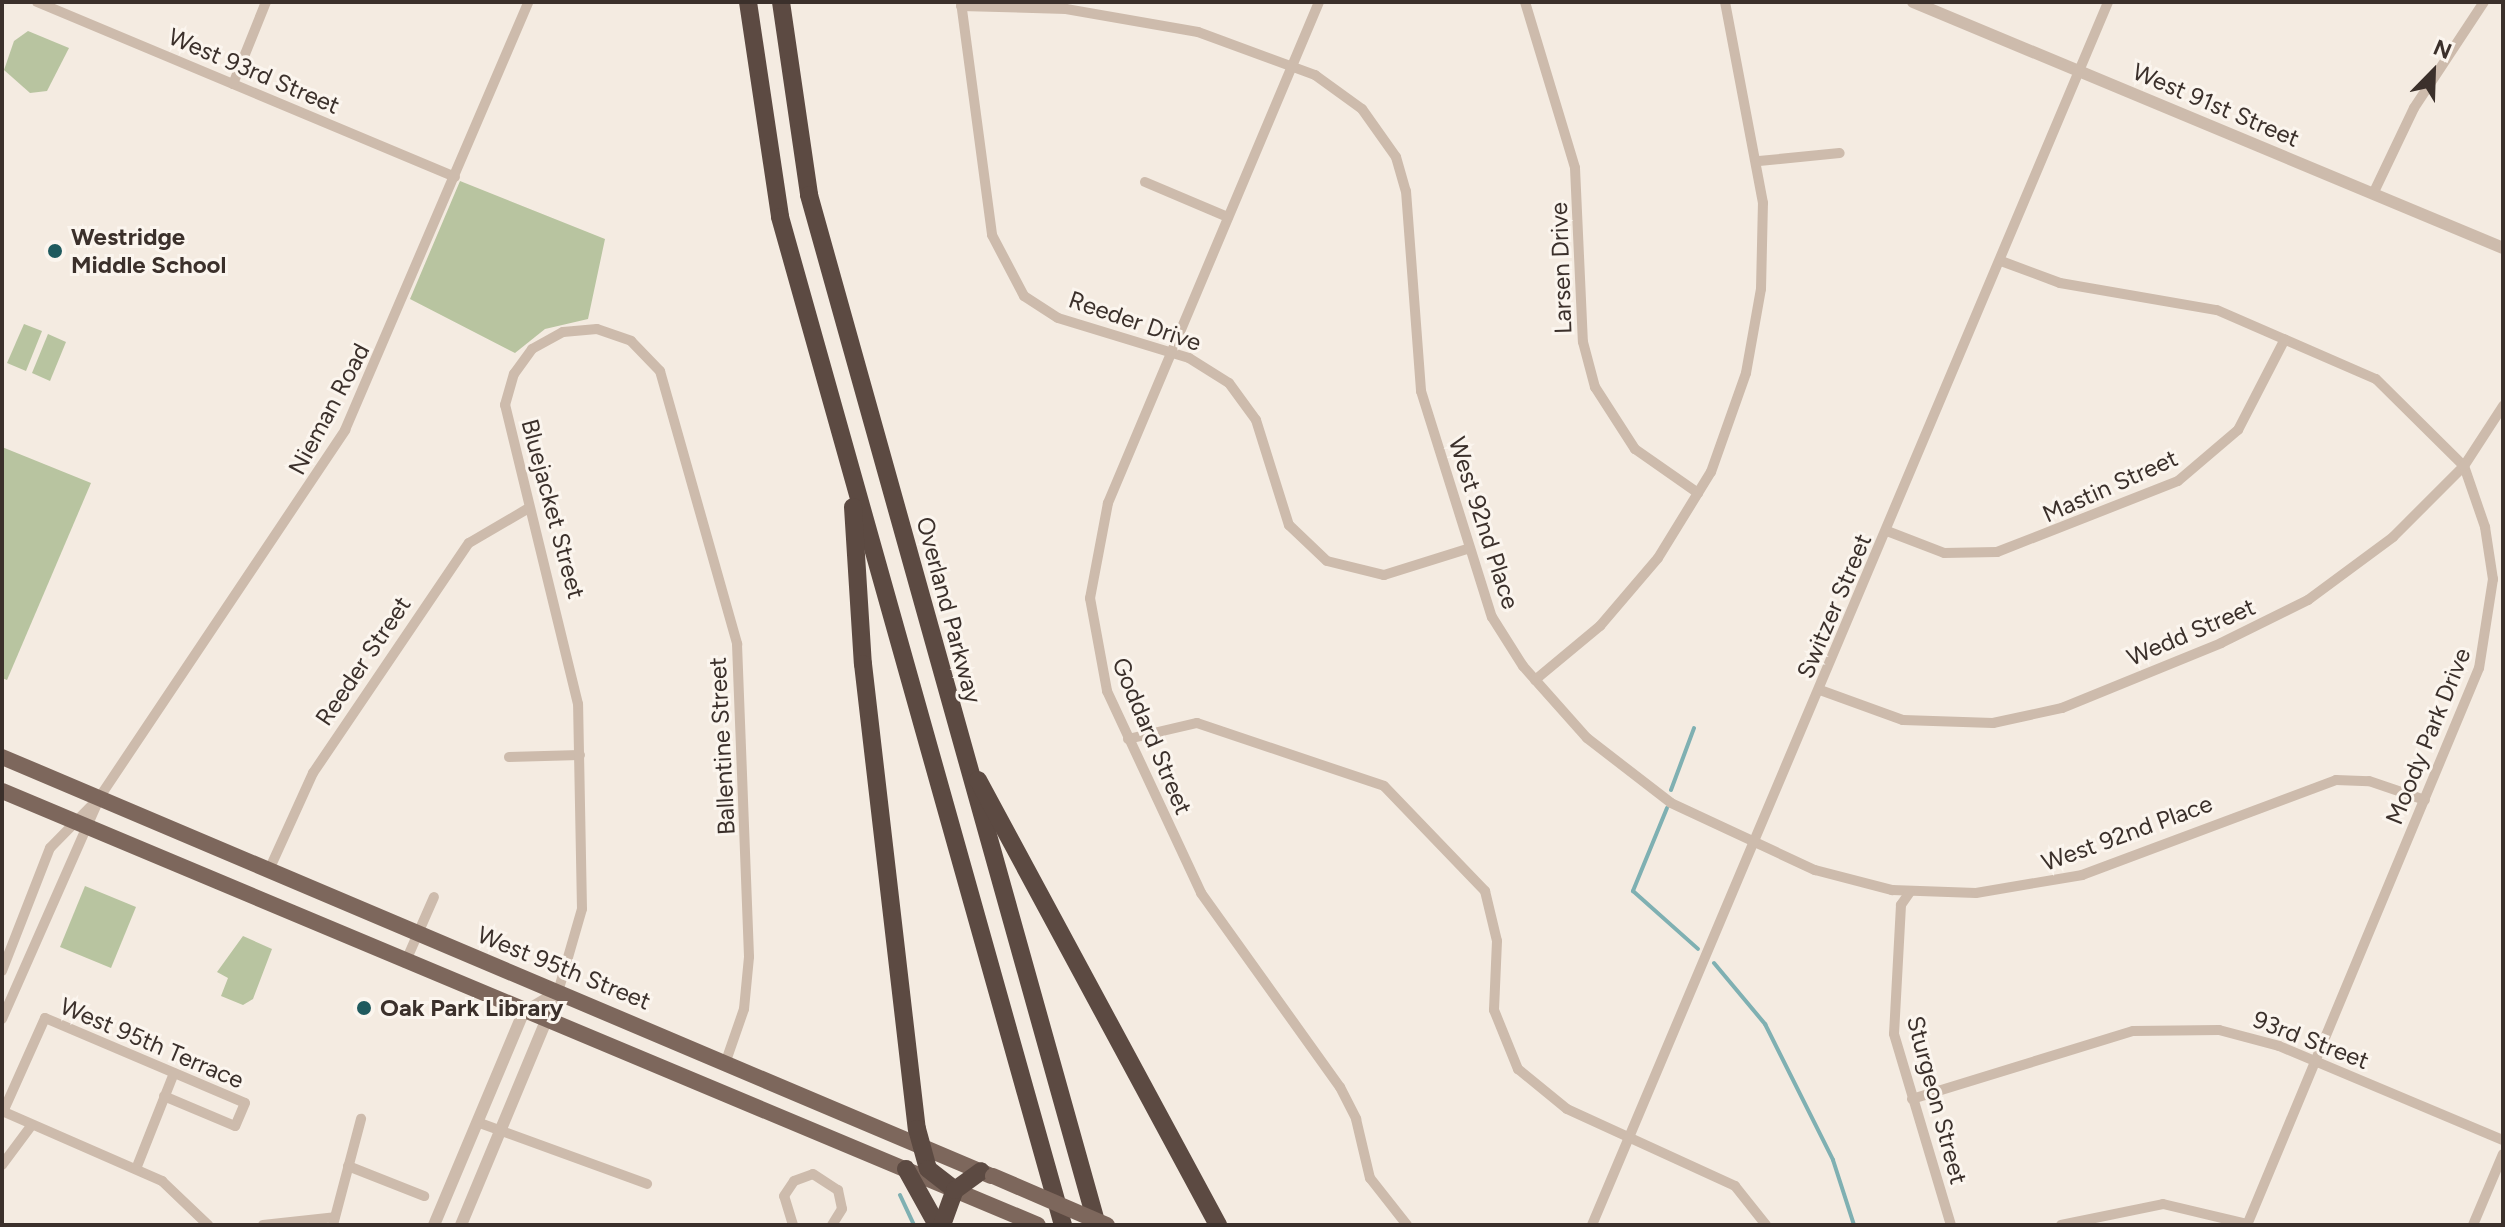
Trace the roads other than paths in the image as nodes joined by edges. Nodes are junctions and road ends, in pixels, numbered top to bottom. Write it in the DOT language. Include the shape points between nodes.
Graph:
graph roads {
  1 [pos="37,2"];
  2 [pos="266,2"];
  3 [pos="528,2"];
  4 [pos="748,2"];
  5 [pos="781,2"];
  6 [pos="1319,2"];
  7 [pos="1525,2"];
  8 [pos="1725,2"];
  9 [pos="1913,2"];
  10 [pos="2484,2"];
  11 [pos="961,4"];
  12 [pos="2106,4"];
  13 [pos="1292,66"];
  14 [pos="2080,72"];
  15 [pos="233,84"];
  16 [pos="1840,153"];
  17 [pos="1759,161"];
  18 [pos="455,177"];
  19 [pos="1145,182"];
  20 [pos="2373,194"];
  21 [pos="1228,217"];
  22 [pos="2503,248"];
  23 [pos="2001,261"];
  24 [pos="597,329"];
  25 [pos="2285,339"];
  26 [pos="1171,352"];
  27 [pos="2503,406"];
  28 [pos="2464,466"];
  29 [pos="851,473"];
  30 [pos="1698,493"];
  31 [pos="529,508"];
  32 [pos="1887,531"];
  33 [pos="1467,549"];
  34 [pos="1535,680"];
  35 [pos="1820,690"];
  36 [pos="1128,739"];
  37 [pos="580,755"];
  38 [pos="2,757"];
  39 [pos="509,757"];
  40 [pos="964,757"];
  41 [pos="2,791"];
  42 [pos="99,798"];
  43 [pos="2425,800"];
  44 [pos="70,820"];
  45 [pos="91,829"];
  46 [pos="1753,845"];
  47 [pos="269,870"];
  48 [pos="1910,892"];
  49 [pos="434,897"];
  50 [pos="418,934"];
  51 [pos="405,963"];
  52 [pos="2,971"];
  53 [pos="558,992"];
  54 [pos="523,1013"];
  55 [pos="2,1019"];
  56 [pos="548,1023"];
  57 [pos="726,1061"];
  58 [pos="2315,1061"];
  59 [pos="174,1073"];
  60 [pos="164,1096"];
  61 [pos="1912,1099"];
  62 [pos="3,1111"];
  63 [pos="361,1119"];
  64 [pos="477,1122"];
  65 [pos="31,1126"];
  66 [pos="501,1132"];
  67 [pos="1630,1136"];
  68 [pos="2503,1140"];
  69 [pos="919,1143"];
  70 [pos="2503,1154"];
  71 [pos="2,1165"];
  72 [pos="348,1166"];
  73 [pos="136,1169"];
  74 [pos="906,1169"];
  75 [pos="987,1174"];
  76 [pos="647,1184"];
  77 [pos="955,1190"];
  78 [pos="424,1196"];
  79 [pos="334,1221"];
  80 [pos="208,1225"];
  81 [pos="263,1225"];
  82 [pos="434,1225"];
  83 [pos="461,1225"];
  84 [pos="793,1225"];
  85 [pos="832,1225"];
  86 [pos="939,1225"];
  87 [pos="1038,1225"];
  88 [pos="1063,1225"];
  89 [pos="1097,1225"];
  90 [pos="1107,1225"];
  91 [pos="1218,1225"];
  92 [pos="1407,1225"];
  93 [pos="1592,1225"];
  94 [pos="1766,1225"];
  95 [pos="1951,1225"];
  96 [pos="2061,1225"];
  97 [pos="2247,1225"];
  98 [pos="2473,1225"];
  1 -- 15 [label="street, West 93rd Street"];
  2 -- 15 [label="street"];
  3 -- 18 [label="street, Nieman Road"];
  4 -- 29 [label="highway" via="780,217"];
  5 -- 40 [label="highway, Overland Parkway" via="809,195"];
  6 -- 13 [label="street, Goddard Street"];
  7 -- 30 [label="street, Larsen Drive" via="1575,168 1583,342 1595,387 1635,449"];
  8 -- 17 [label="street"];
  9 -- 14 [label="street, West 91st Street"];
  10 -- 20 [label="street" via="2420,97"];
  11 -- 13 [label="street, West 92nd Place" via="1066,9 1153,22"];
  11 -- 26 [label="street, Reeder Drive" via="987,208 1005,270 1024,296 1058,318"];
  12 -- 14 [label="street, Switzer Street"];
  13 -- 21 [label="street, Goddard Street"];
  13 -- 33 [label="street, West 92nd Place" via="1362,109 1400,168 1421,391"];
  14 -- 20 [label="street, West 91st Street"];
  14 -- 23 [label="street, Switzer Street"];
  15 -- 18 [label="street, West 93rd Street"];
  16 -- 17 [label="street"];
  17 -- 30 [label="street" via="1764,233 1752,344 1726,436"];
  18 -- 42 [label="street, Nieman Road" via="339,442"];
  19 -- 21 [label="street"];
  20 -- 22 [label="street, West 91st Street"];
  21 -- 26 [label="street, Goddard Street"];
  23 -- 25 [label="street, Moody Park Drive" via="2060,283 2187,301"];
  23 -- 32 [label="street, Switzer Street"];
  24 -- 31 [label="street, Bluejacket Street" via="547,339 520,363 509,386 506,421"];
  24 -- 57 [label="street, Ballentine Street" via="631,341 660,371 737,644 749,957 744,1009"];
  25 -- 28 [label="street, Moody Park Drive" via="2376,379"];
  25 -- 32 [label="street, Mastin Street" via="2238,430 2178,481 1997,552 1944,553"];
  26 -- 33 [label="street, Reeder Drive" via="1219,375 1245,401 1264,438 1284,514 1327,561 1384,575"];
  26 -- 36 [label="street, Goddard Street" via="1108,503 1092,565 1097,654"];
  27 -- 28 [label="street, Wedd Street"];
  28 -- 35 [label="street, Wedd Street" via="2393,537 2308,600 2062,708 1993,723 1927,723"];
  28 -- 43 [label="street, Moody Park Drive" via="2490,551 2491,614 2479,668"];
  29 -- 69 [label="highway" via="863,664"];
  29 -- 88 [label="highway"];
  30 -- 34 [label="street" via="1635,588"];
  31 -- 37 [label="street, Bluejacket Street" via="575,677"];
  31 -- 47 [label="street, Reeder Street" via="469,543 313,773"];
  32 -- 35 [label="street, Switzer Street"];
  33 -- 34 [label="street, West 92nd Place" via="1492,617"];
  34 -- 46 [label="street, West 92nd Place" via="1587,738 1660,797"];
  35 -- 46 [label="street, Switzer Street"];
  36 -- 67 [label="street" via="1197,723 1384,786 1485,891 1497,941 1494,1010 1518,1069 1553,1101"];
  36 -- 92 [label="street, Goddard Street" via="1217,923 1340,1087 1356,1119 1370,1178"];
  37 -- 39 [label="street"];
  37 -- 53 [label="street, Bluejacket Street" via="582,909"];
  38 -- 42 [label="main road, West 95th Street"];
  40 -- 89 [label="highway, Overland Parkway"];
  40 -- 91 [label="highway"];
  41 -- 44 [label="main road"];
  42 -- 44 [label="street, Nieman Road"];
  42 -- 45 [label="street, Nieman Road"];
  42 -- 47 [label="main road, West 95th Street"];
  43 -- 48 [label="street, West 92nd Place" via="2336,780 2067,879 1976,893"];
  43 -- 58 [label="street, Moody Park Drive"];
  44 -- 45 [label="main road"];
  44 -- 52 [label="street, Nieman Road" via="37,872"];
  45 -- 51 [label="main road"];
  45 -- 55 [label="street, Nieman Road" via="56,884"];
  46 -- 48 [label="street, West 92nd Place" via="1815,870"];
  46 -- 67 [label="street, Switzer Street"];
  47 -- 50 [label="main road, West 95th Street"];
  48 -- 61 [label="street, Sturgeon Street" via="1901,905 1892,1005"];
  49 -- 50 [label="street"];
  50 -- 51 [label="street"];
  50 -- 53 [label="main road, West 95th Street"];
  51 -- 54 [label="main road"];
  53 -- 54 [label="street"];
  53 -- 56 [label="street, Bluejacket Street"];
  53 -- 57 [label="main road, West 95th Street"];
  54 -- 56 [label="main road"];
  54 -- 64 [label="street"];
  56 -- 66 [label="street, Bluejacket Street"];
  56 -- 74 [label="main road"];
  57 -- 69 [label="main road, West 95th Street"];
  58 -- 61 [label="street, 93rd Street" via="2246,1035 2174,1027 2098,1040"];
  58 -- 68 [label="street, 93rd Street"];
  58 -- 97 [label="street, Moody Park Drive"];
  59 -- 60 [label="street"];
  59 -- 60 [label="street, West 95th Terrace" via="245,1103 235,1126"];
  59 -- 62 [label="street, West 95th Terrace" via="45,1018"];
  60 -- 73 [label="street"];
  61 -- 95 [label="street, Sturgeon Street"];
  62 -- 65 [label="street"];
  63 -- 72 [label="street"];
  64 -- 66 [label="street"];
  64 -- 82 [label="street"];
  65 -- 71 [label="street"];
  65 -- 73 [label="street"];
  66 -- 76 [label="street"];
  66 -- 83 [label="street, Bluejacket Street"];
  67 -- 93 [label="street, Switzer Street"];
  67 -- 94 [label="street" via="1735,1186"];
  69 -- 75 [label="main road, West 95th Street"];
  69 -- 77 [label="highway" via="928,1169"];
  70 -- 98 [label="street"];
  72 -- 78 [label="street"];
  72 -- 79 [label="street"];
  73 -- 80 [label="street" via="181,1194"];
  74 -- 77 [label="main road"];
  74 -- 86 [label="highway"];
  75 -- 77 [label="highway"];
  75 -- 90 [label="main road, West 95th Street, bridge"];
  77 -- 86 [label="highway"];
  77 -- 87 [label="main road"];
  79 -- 81 [label="street"];
  84 -- 85 [label="street" via="784,1196 794,1181 813,1174 838,1190 842,1209"];
  96 -- 97 [label="street" via="2163,1204"];
}
